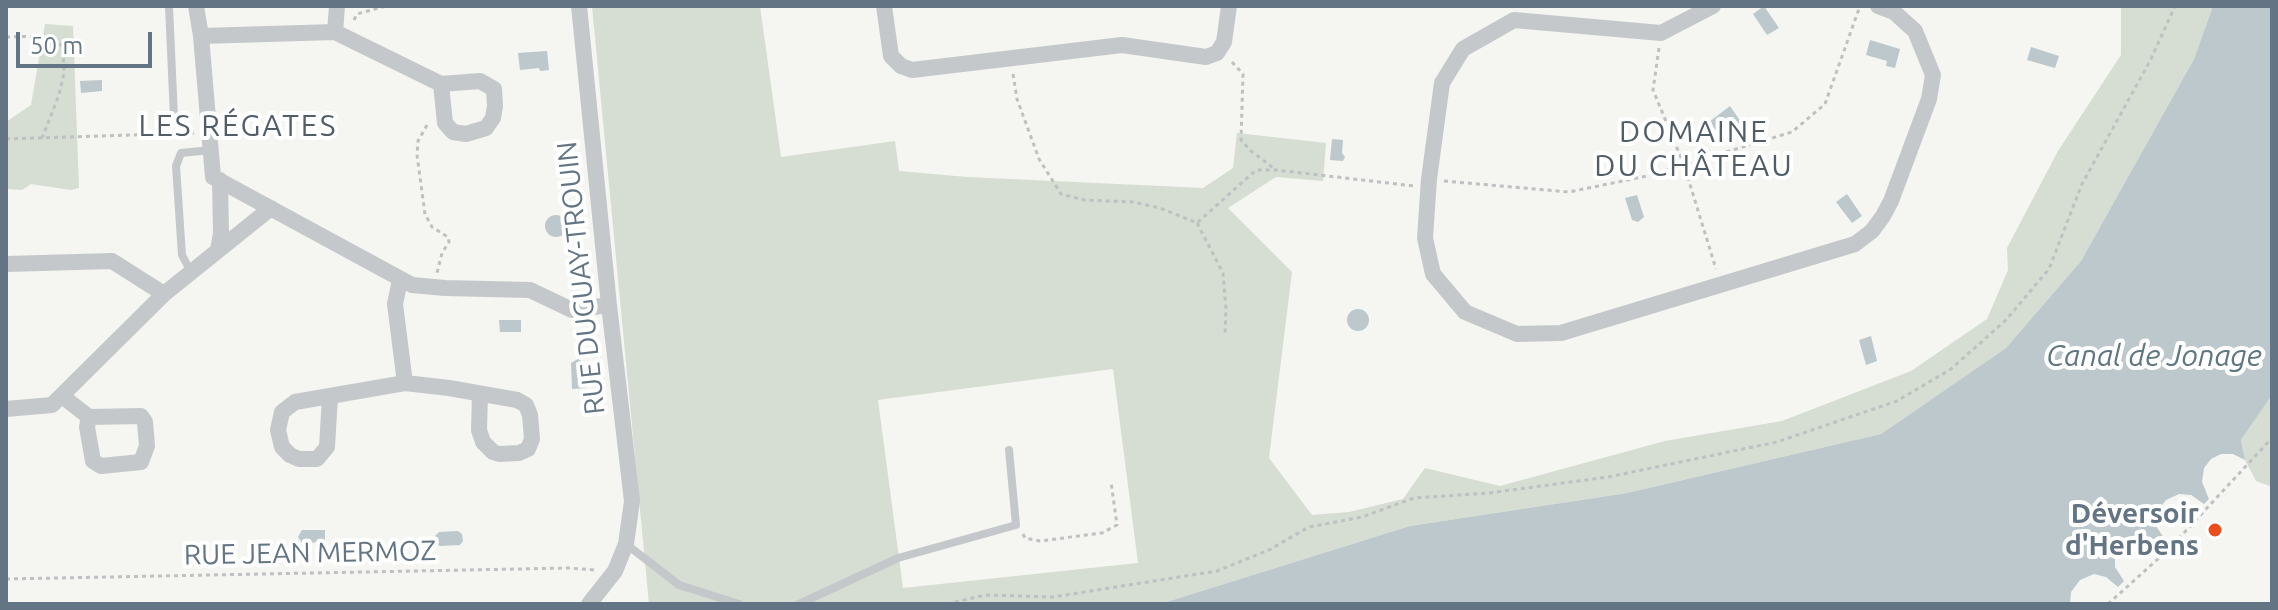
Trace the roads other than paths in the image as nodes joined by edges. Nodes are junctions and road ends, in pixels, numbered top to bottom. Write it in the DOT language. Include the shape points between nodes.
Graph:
graph roads {
  1 [pos="169,6"];
  2 [pos="196,6"];
  3 [pos="337,6"];
  4 [pos="579,6"];
  5 [pos="884,6"];
  6 [pos="1229,6"];
  7 [pos="1713,6"];
  8 [pos="1878,6"];
  9 [pos="339,34"];
  10 [pos="201,36"];
  11 [pos="441,84"];
  12 [pos="174,117"];
  13 [pos="211,150"];
  14 [pos="220,180"];
  15 [pos="271,208"];
  16 [pos="218,250"];
  17 [pos="6,264"];
  18 [pos="191,272"];
  19 [pos="400,280"];
  20 [pos="164,294"];
  21 [pos="609,305"];
  22 [pos="405,383"];
  23 [pos="480,394"];
  24 [pos="62,396"];
  25 [pos="330,397"];
  26 [pos="6,409"];
  27 [pos="89,417"];
  28 [pos="1009,450"];
  29 [pos="626,544"];
  30 [pos="589,604"];
  31 [pos="739,604"];
  32 [pos="799,604"];
  1 -- 12 [label="lane"];
  2 -- 10 [label="street"];
  3 -- 9 [label="street"];
  4 -- 21 [label="street, RUE DUGUAY-TROUIN"];
  5 -- 6 [label="street" via="891,56 912,70 1122,45 1206,57 1224,42"];
  7 -- 8 [label="street" via="1661,33 1514,20 1463,49 1442,83 1425,238 1433,274 1465,312 1517,334 1561,333 1855,244 1883,216 1929,99 1933,75 1915,31"];
  9 -- 10 [label="street"];
  9 -- 11 [label="street"];
  10 -- 13 [label="street"];
  11 -- 11 [label="street" via="480,81 494,89 493,118 486,128 453,132 445,123"];
  13 -- 14 [label="street" via="213,177"];
  13 -- 18 [label="lane" via="181,153 176,166 182,255"];
  14 -- 15 [label="street"];
  14 -- 16 [label="street"];
  15 -- 16 [label="street"];
  15 -- 19 [label="street"];
  16 -- 18 [label="street"];
  17 -- 20 [label="street" via="112,261"];
  18 -- 20 [label="street"];
  19 -- 21 [label="street" via="435,287 530,290 572,310"];
  19 -- 22 [label="street" via="395,304"];
  20 -- 24 [label="street"];
  21 -- 29 [label="street, RUE DUGUAY-TROUIN" via="632,501"];
  22 -- 23 [label="street"];
  22 -- 25 [label="street"];
  24 -- 26 [label="street" via="52,405"];
  24 -- 27 [label="street"];
  28 -- 32 [label="lane" via="1016,525 898,558"];
  29 -- 30 [label="street, RUE DUGUAY-TROUIN" via="615,571"];
  29 -- 31 [label="lane" via="679,585"];
}
